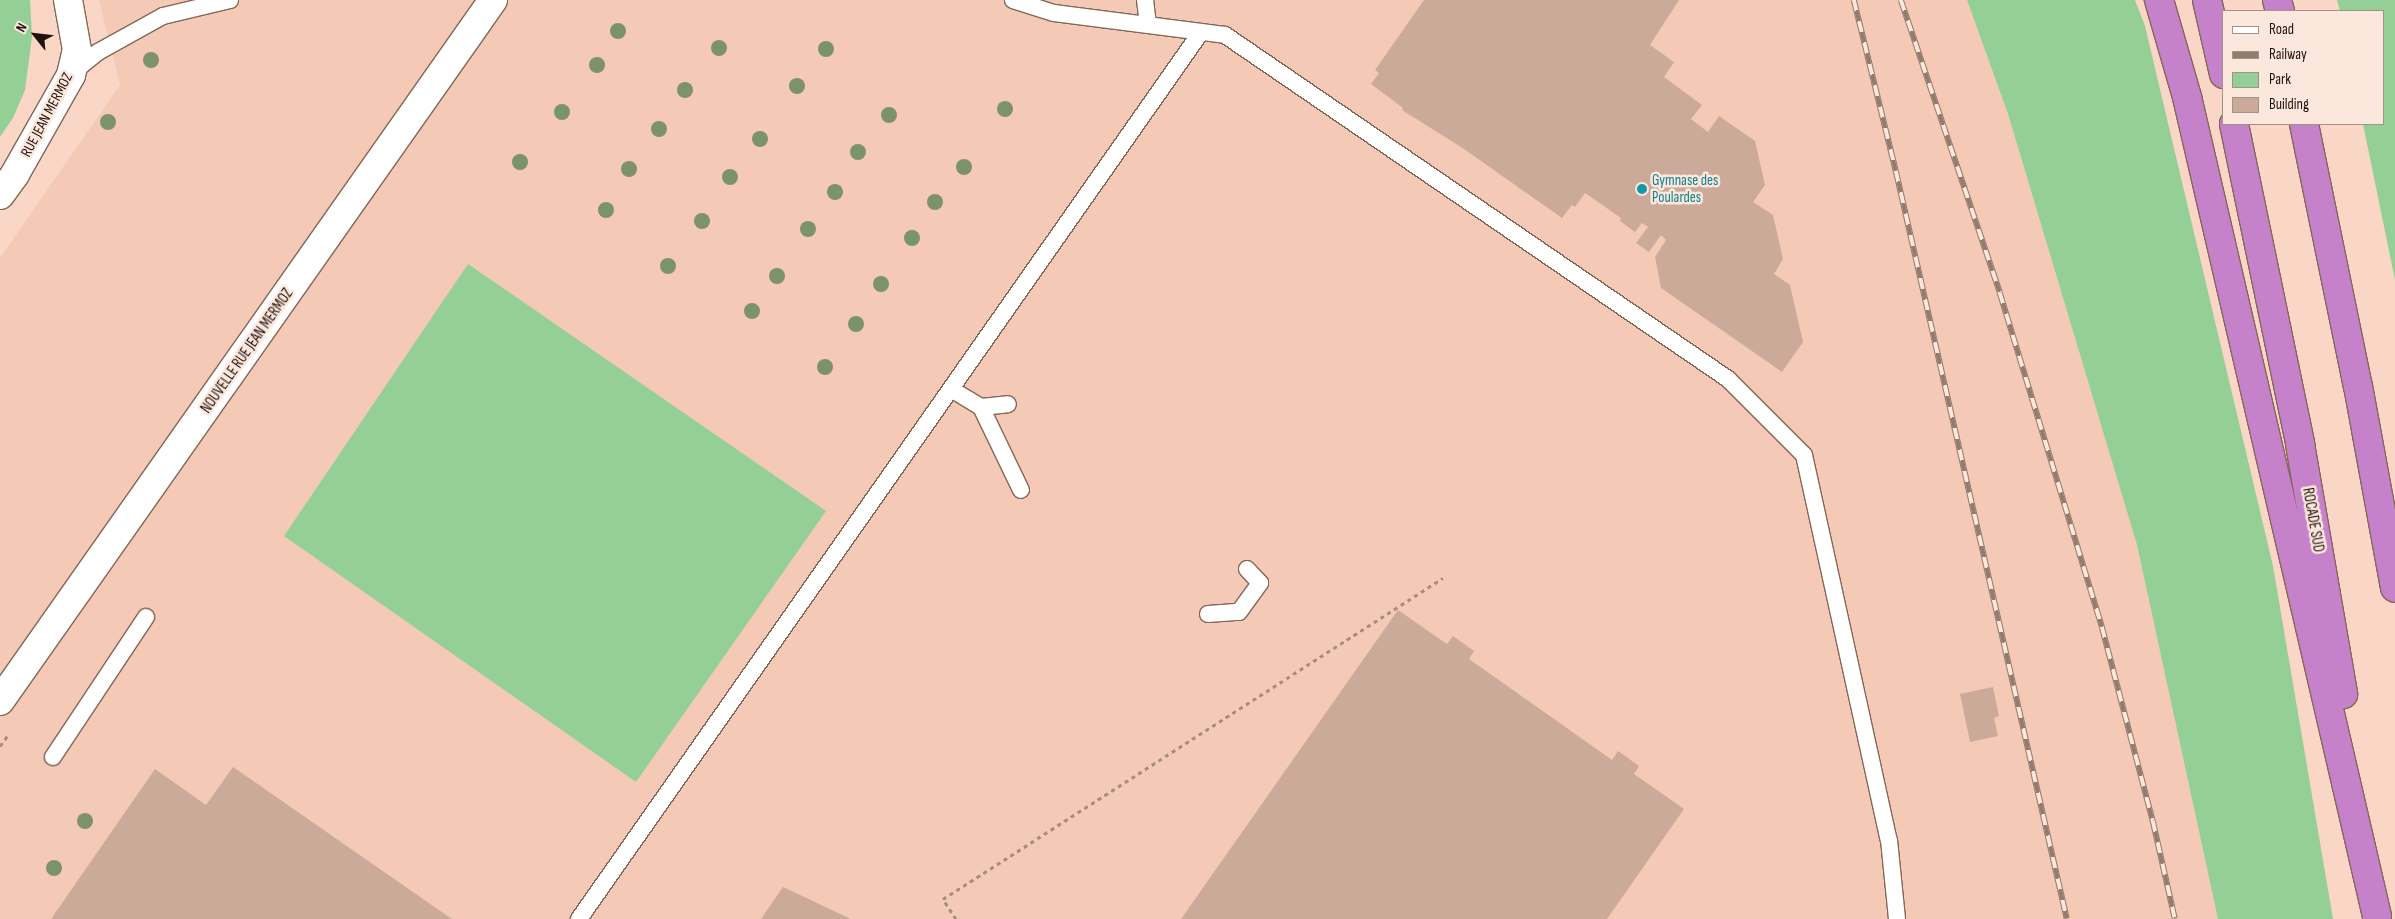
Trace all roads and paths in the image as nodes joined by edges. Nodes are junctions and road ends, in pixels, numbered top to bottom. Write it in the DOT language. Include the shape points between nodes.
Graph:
graph roads {
  1 [pos="68,0"];
  2 [pos="230,0"];
  3 [pos="493,0"];
  4 [pos="1013,0"];
  5 [pos="1145,0"];
  6 [pos="2159,0"];
  7 [pos="2207,0"];
  8 [pos="1148,25"];
  9 [pos="1201,32"];
  10 [pos="2222,65"];
  11 [pos="70,75"];
  12 [pos="2234,125"];
  13 [pos="2304,125"];
  14 [pos="0,195"];
  15 [pos="951,389"];
  16 [pos="1008,404"];
  17 [pos="981,407"];
  18 [pos="1021,490"];
  19 [pos="1248,569"];
  20 [pos="1443,578"];
  21 [pos="2395,588"];
  22 [pos="1208,614"];
  23 [pos="146,616"];
  24 [pos="0,701"];
  25 [pos="53,757"];
  26 [pos="2378,917"];
  27 [pos="579,919"];
  28 [pos="956,919"];
  29 [pos="1897,919"];
  1 -- 11 [label="street, RUE JEAN MERMOZ" via="77,50"];
  2 -- 11 [label="lane" via="163,16 98,52"];
  3 -- 24 [label="street, NOUVELLE RUE JEAN MERMOZ"];
  4 -- 8 [label="lane" via="1054,13"];
  5 -- 8 [label="lane"];
  6 -- 26 [label="highway" via="2187,98"];
  7 -- 10 [label="highway"];
  8 -- 9 [label="lane"];
  9 -- 15 [label="lane"];
  9 -- 29 [label="lane" via="1225,35 1728,378 1804,455 1889,840"];
  11 -- 14 [label="street, RUE JEAN MERMOZ"];
  12 -- 26 [label="highway, ROCADE SUD" via="2302,454"];
  13 -- 21 [label="highway" via="2358,386"];
  15 -- 17 [label="lane"];
  15 -- 27 [label="lane"];
  16 -- 17 [label="lane"];
  17 -- 18 [label="lane"];
  19 -- 22 [label="lane" via="1260,583 1238,612"];
  20 -- 28 [label="path" via="943,899"];
  23 -- 25 [label="lane"];
}
